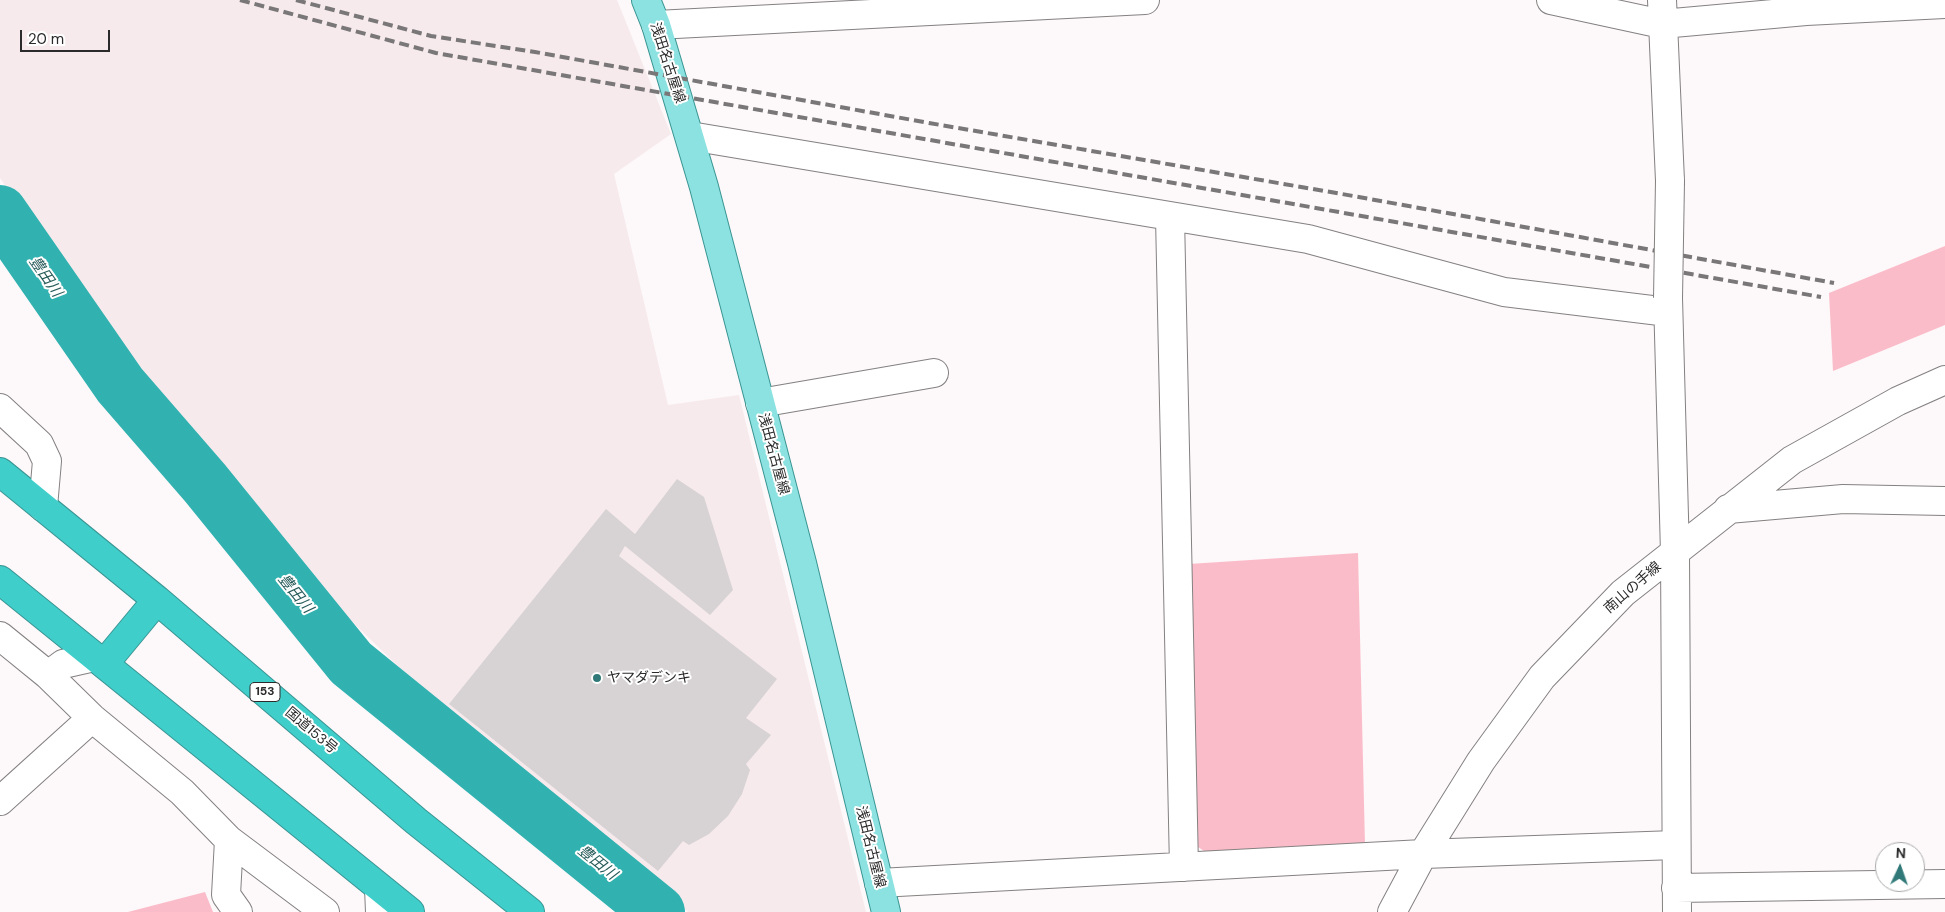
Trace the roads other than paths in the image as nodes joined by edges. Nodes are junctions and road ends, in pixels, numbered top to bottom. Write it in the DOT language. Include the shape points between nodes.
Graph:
graph roads {
  1 [pos="646,0"];
  2 [pos="1142,0"];
  3 [pos="1551,0"];
  4 [pos="1945,4"];
  5 [pos="1805,6"];
  6 [pos="1662,12"];
  7 [pos="656,25"];
  8 [pos="690,136"];
  9 [pos="1170,217"];
  10 [pos="1668,305"];
  11 [pos="934,373"];
  12 [pos="1945,380"];
  13 [pos="760,403"];
  14 [pos="0,408"];
  15 [pos="0,472"];
  16 [pos="1945,501"];
  17 [pos="43,507"];
  18 [pos="1728,509"];
  19 [pos="1675,553"];
  20 [pos="0,580"];
  21 [pos="157,600"];
  22 [pos="0,636"];
  23 [pos="99,661"];
  24 [pos="48,674"];
  25 [pos="92,718"];
  26 [pos="0,801"];
  27 [pos="229,840"];
  28 [pos="1675,845"];
  29 [pos="1424,854"];
  30 [pos="1184,867"];
  31 [pos="879,883"];
  32 [pos="1945,884"];
  33 [pos="380,900"];
  34 [pos="1677,900"];
  35 [pos="238,912"];
  36 [pos="325,912"];
  37 [pos="410,912"];
  38 [pos="530,912"];
  39 [pos="886,912"];
  40 [pos="1392,912"];
  1 -- 7 [label="main road, 浅田名古屋線"];
  2 -- 7 [label="street"];
  3 -- 6 [label="street"];
  4 -- 5 [label="street"];
  5 -- 6 [label="street"];
  6 -- 10 [label="street, bridge" via="1670,181"];
  7 -- 8 [label="main road, 浅田名古屋線"];
  8 -- 9 [label="street"];
  8 -- 13 [label="main road, 浅田名古屋線"];
  9 -- 10 [label="street" via="1308,239 1504,292"];
  9 -- 30 [label="street"];
  10 -- 19 [label="street"];
  11 -- 13 [label="street"];
  12 -- 18 [label="street, 南山の手線" via="1898,401 1792,460"];
  13 -- 31 [label="main road, 浅田名古屋線"];
  14 -- 17 [label="street" via="38,444 47,461"];
  15 -- 17 [label="highway, 国道153号 / 153"];
  16 -- 18 [label="street" via="1842,498"];
  17 -- 21 [label="highway, 国道153号 / 153"];
  18 -- 19 [label="street, 南山の手線"];
  19 -- 28 [label="street"];
  19 -- 29 [label="street, 南山の手線" via="1623,593 1542,677 1481,761"];
  20 -- 23 [label="highway"];
  21 -- 23 [label="highway"];
  21 -- 38 [label="highway, 国道153号 / 153" via="416,821"];
  22 -- 24 [label="street"];
  23 -- 24 [label="street" via="63,664"];
  23 -- 33 [label="highway"];
  24 -- 25 [label="street"];
  25 -- 26 [label="street"];
  25 -- 27 [label="street" via="182,792"];
  27 -- 35 [label="street" via="226,895"];
  27 -- 36 [label="street"];
  28 -- 29 [label="street"];
  28 -- 34 [label="street"];
  29 -- 30 [label="street"];
  29 -- 40 [label="street, 南山の手線"];
  30 -- 31 [label="street"];
  31 -- 39 [label="main road, 浅田名古屋線"];
  32 -- 34 [label="street"];
  33 -- 37 [label="highway"];
}
